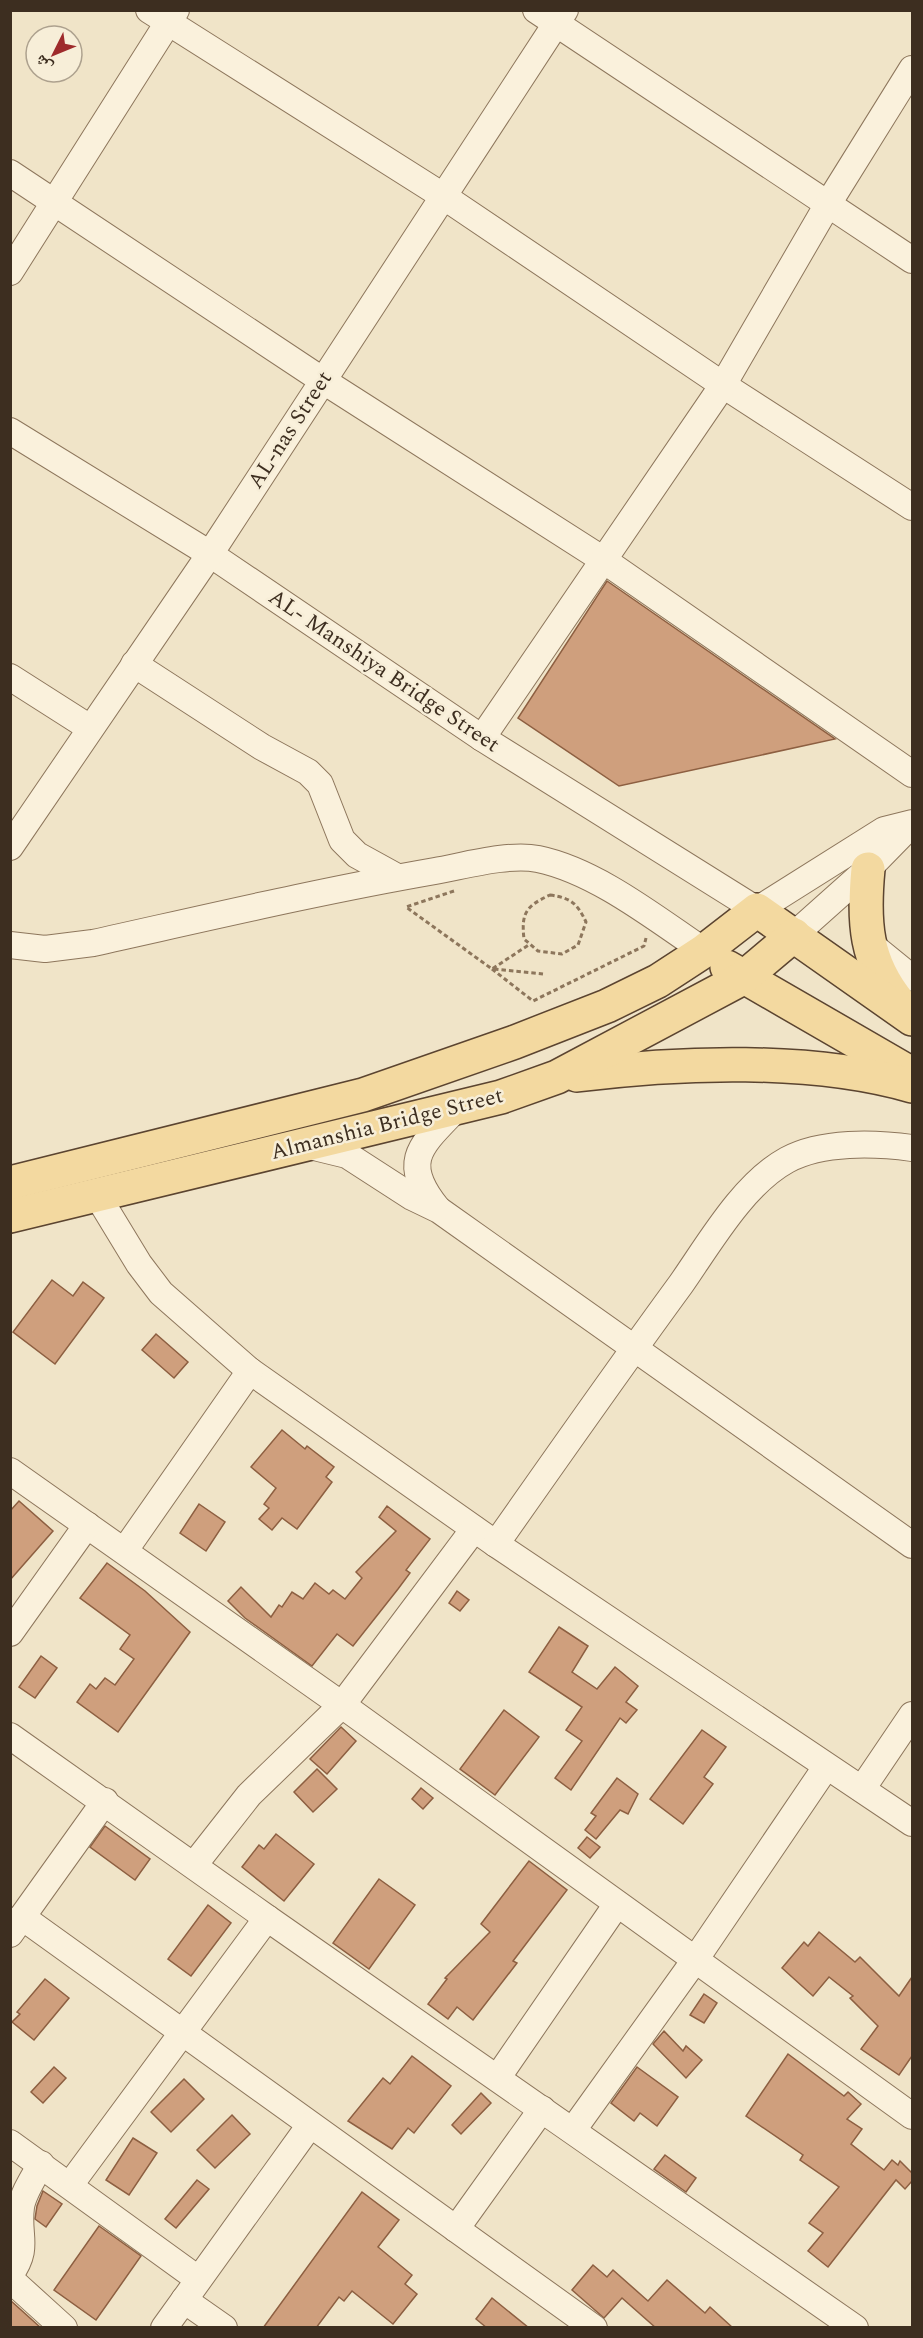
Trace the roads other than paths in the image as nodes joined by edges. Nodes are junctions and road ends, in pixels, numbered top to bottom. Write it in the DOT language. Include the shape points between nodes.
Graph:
graph roads {
  1 [pos="165,15"];
  2 [pos="553,15"];
  3 [pos="912,69"];
  4 [pos="10,173"];
  5 [pos="443,196"];
  6 [pos="57,202"];
  7 [pos="828,204"];
  8 [pos="912,260"];
  9 [pos="10,272"];
  10 [pos="322,380"];
  11 [pos="723,385"];
  12 [pos="10,431"];
  13 [pos="912,507"];
  14 [pos="210,554"];
  15 [pos="602,559"];
  16 [pos="134,664"];
  17 [pos="10,677"];
  18 [pos="90,728"];
  19 [pos="482,738"];
  20 [pos="912,774"];
  21 [pos="912,823"];
  22 [pos="10,847"];
  23 [pos="868,869"];
  24 [pos="397,878"];
  25 [pos="757,910"];
  26 [pos="794,935"];
  27 [pos="869,943"];
  28 [pos="10,945"];
  29 [pos="704,951"];
  30 [pos="743,978"];
  31 [pos="912,978"];
  32 [pos="912,1017"];
  33 [pos="912,1074"];
  34 [pos="557,1077"];
  35 [pos="912,1086"];
  36 [pos="455,1110"];
  37 [pos="306,1145"];
  38 [pos="912,1148"];
  39 [pos="10,1183"];
  40 [pos="97,1195"];
  41 [pos="439,1210"];
  42 [pos="10,1216"];
  43 [pos="633,1348"];
  44 [pos="250,1371"];
  45 [pos="10,1471"];
  46 [pos="87,1525"];
  47 [pos="474,1529"];
  48 [pos="496,1544"];
  49 [pos="912,1545"];
  50 [pos="125,1550"];
  51 [pos="10,1634"];
  52 [pos="342,1705"];
  53 [pos="912,1715"];
  54 [pos="10,1736"];
  55 [pos="826,1767"];
  56 [pos="862,1789"];
  57 [pos="105,1801"];
  58 [pos="912,1823"];
  59 [pos="194,1865"];
  60 [pos="617,1904"];
  61 [pos="267,1918"];
  62 [pos="16,1926"];
  63 [pos="694,1960"];
  64 [pos="182,2033"];
  65 [pos="498,2078"];
  66 [pos="542,2109"];
  67 [pos="912,2116"];
  68 [pos="310,2125"];
  69 [pos="573,2130"];
  70 [pos="10,2143"];
  71 [pos="41,2164"];
  72 [pos="70,2185"];
  73 [pos="456,2229"];
  74 [pos="10,2277"];
  75 [pos="191,2290"];
  76 [pos="582,2324"];
  77 [pos="64,2328"];
  78 [pos="164,2328"];
  79 [pos="224,2328"];
  80 [pos="855,2328"];
  1 -- 5 [label="street"];
  1 -- 6 [label="street"];
  2 -- 5 [label="street, AL-nas Street"];
  2 -- 7 [label="street"];
  3 -- 7 [label="street"];
  4 -- 6 [label="street"];
  5 -- 10 [label="street, AL-nas Street"];
  5 -- 11 [label="street"];
  6 -- 9 [label="street"];
  6 -- 10 [label="street"];
  7 -- 8 [label="street"];
  7 -- 11 [label="street"];
  10 -- 14 [label="street, AL-nas Street"];
  10 -- 15 [label="street"];
  11 -- 13 [label="street"];
  11 -- 15 [label="street"];
  12 -- 14 [label="street, AL- Manshiya Bridge Street"];
  14 -- 16 [label="street, AL-nas Street"];
  14 -- 19 [label="street, AL- Manshiya Bridge Street"];
  15 -- 19 [label="street"];
  15 -- 20 [label="street"];
  16 -- 18 [label="street, AL-nas Street"];
  16 -- 24 [label="street" via="262,747 308,772 321,784 342,840 357,855"];
  17 -- 18 [label="street"];
  18 -- 22 [label="street, AL-nas Street"];
  19 -- 25 [label="street, AL- Manshiya Bridge Street"];
  21 -- 23 [label="street"];
  21 -- 25 [label="street" via="884,830"];
  23 -- 26 [label="street"];
  23 -- 27 [label="main road" via="865,906"];
  24 -- 28 [label="street" via="93,943 45,949"];
  24 -- 29 [label="street" via="501,860 536,858 568,868 619,895"];
  25 -- 26 [label="main road"];
  25 -- 29 [label="main road, Almanshia Bridge Street"];
  26 -- 30 [label="main road, Almanshia Bridge Street"];
  26 -- 32 [label="main road"];
  27 -- 31 [label="street"];
  27 -- 32 [label="main road" via="881,978"];
  29 -- 30 [label="main road"];
  29 -- 39 [label="main road, Almanshia Bridge Street" via="658,981 607,1006 363,1095"];
  30 -- 33 [label="main road"];
  30 -- 34 [label="main road, Almanshia Bridge Street"];
  34 -- 35 [label="main road" via="708,1065 849,1072"];
  34 -- 36 [label="main road, Almanshia Bridge Street"];
  36 -- 37 [label="main road, Almanshia Bridge Street"];
  36 -- 41 [label="street" via="424,1145 416,1166 418,1180"];
  37 -- 40 [label="main road, Almanshia Bridge Street"];
  37 -- 41 [label="street" via="347,1155"];
  38 -- 43 [label="street" via="875,1143 831,1147 788,1160 754,1185"];
  40 -- 42 [label="main road, Almanshia Bridge Street"];
  40 -- 44 [label="street" via="161,1293"];
  41 -- 43 [label="street"];
  43 -- 48 [label="street"];
  43 -- 49 [label="street"];
  44 -- 47 [label="street"];
  44 -- 50 [label="street"];
  45 -- 46 [label="street"];
  46 -- 50 [label="street"];
  46 -- 51 [label="street"];
  47 -- 48 [label="street"];
  47 -- 52 [label="street"];
  48 -- 55 [label="street"];
  50 -- 52 [label="street"];
  52 -- 59 [label="street" via="249,1795"];
  52 -- 60 [label="street"];
  53 -- 56 [label="street"];
  54 -- 57 [label="street"];
  55 -- 56 [label="street"];
  55 -- 63 [label="street"];
  56 -- 58 [label="street"];
  57 -- 59 [label="street"];
  57 -- 62 [label="street"];
  59 -- 61 [label="street"];
  60 -- 63 [label="street"];
  60 -- 65 [label="street"];
  61 -- 64 [label="street"];
  61 -- 65 [label="street"];
  62 -- 64 [label="street"];
  63 -- 67 [label="street"];
  63 -- 69 [label="street"];
  64 -- 68 [label="street"];
  64 -- 72 [label="street"];
  65 -- 66 [label="street"];
  66 -- 69 [label="street"];
  66 -- 73 [label="street"];
  68 -- 73 [label="street"];
  68 -- 75 [label="street"];
  69 -- 80 [label="street"];
  70 -- 71 [label="street"];
  71 -- 72 [label="street"];
  71 -- 74 [label="street" via="21,2204 22,2254"];
  72 -- 75 [label="street"];
  73 -- 76 [label="street"];
  74 -- 77 [label="street"];
  75 -- 78 [label="street"];
  75 -- 79 [label="street"];
}
